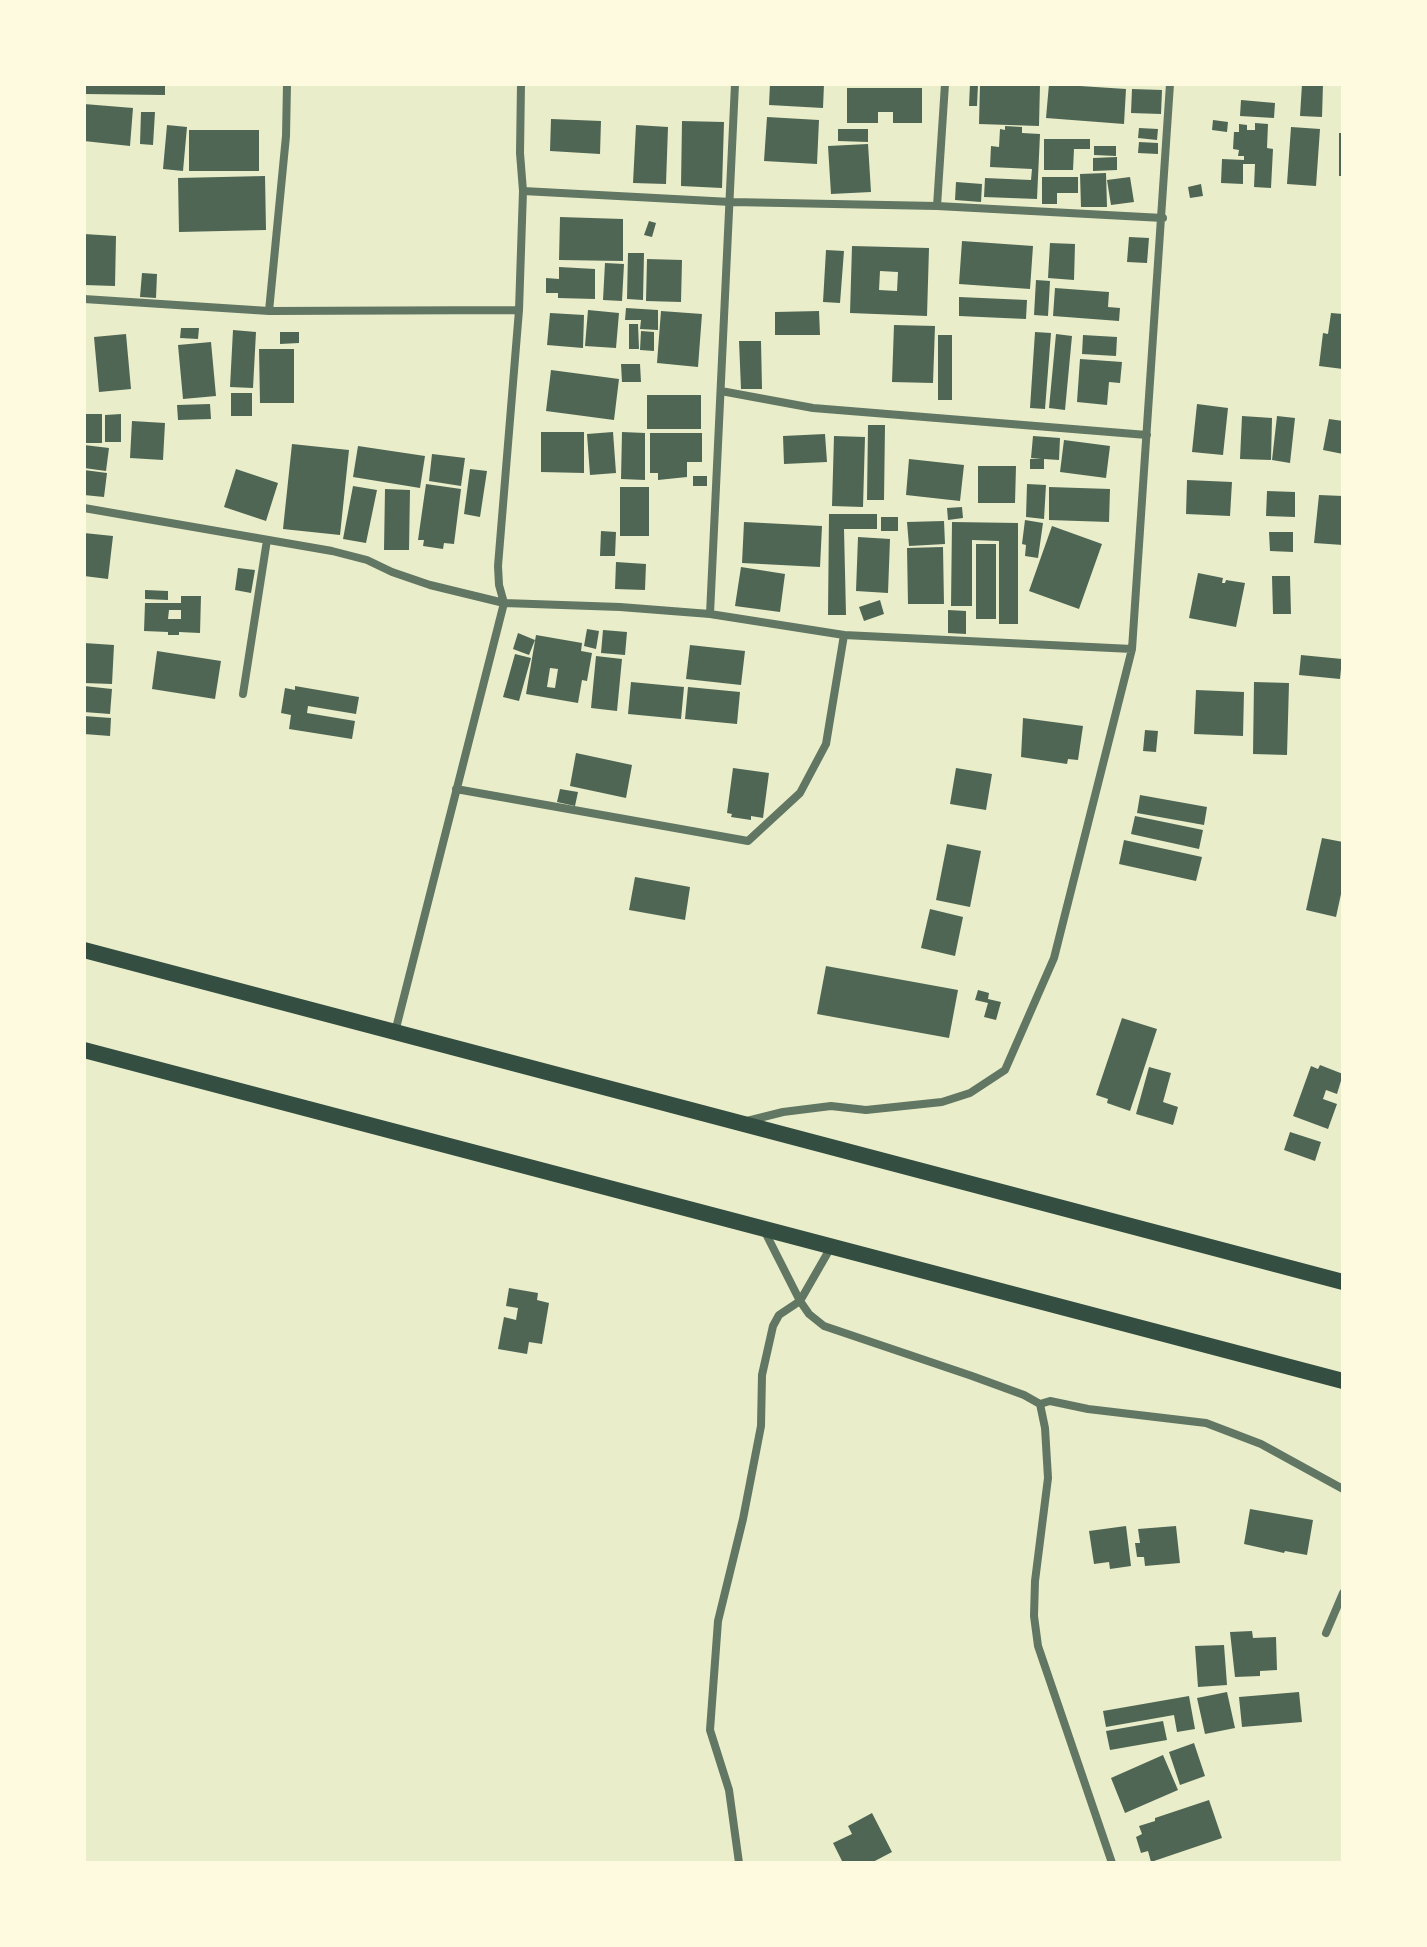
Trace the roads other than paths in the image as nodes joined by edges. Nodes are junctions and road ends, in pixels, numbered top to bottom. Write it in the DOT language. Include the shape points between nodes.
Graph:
graph roads {
  1 [pos="287,84"];
  2 [pos="521,84"];
  3 [pos="735,84"];
  4 [pos="945,84"];
  5 [pos="1170,84"];
  6 [pos="523,191"];
  7 [pos="731,202"];
  8 [pos="937,206"];
  9 [pos="1163,218"];
  10 [pos="84,299"];
  11 [pos="519,310"];
  12 [pos="269,311"];
  13 [pos="721,391"];
  14 [pos="1147,435"];
  15 [pos="84,508"];
  16 [pos="267,540"];
  17 [pos="504,603"];
  18 [pos="710,614"];
  19 [pos="844,635"];
  20 [pos="1132,649"];
  21 [pos="243,694"];
  22 [pos="456,789"];
  23 [pos="84,950"];
  24 [pos="395,1032"];
  25 [pos="84,1050"];
  26 [pos="739,1123"];
  27 [pos="763,1228"];
  28 [pos="831,1246"];
  29 [pos="1343,1282"];
  30 [pos="800,1301"];
  31 [pos="1343,1381"];
  32 [pos="1040,1404"];
  33 [pos="1343,1489"];
  34 [pos="1343,1593"];
  35 [pos="1326,1633"];
  36 [pos="739,1863"];
  37 [pos="1112,1863"];
  1 -- 12 [label="street"];
  2 -- 6 [label="street"];
  3 -- 7 [label="street"];
  4 -- 8 [label="street"];
  5 -- 9 [label="street"];
  6 -- 7 [label="street"];
  6 -- 11 [label="street"];
  7 -- 8 [label="street"];
  7 -- 13 [label="street"];
  8 -- 9 [label="street"];
  9 -- 14 [label="street"];
  10 -- 12 [label="street"];
  11 -- 12 [label="street"];
  11 -- 17 [label="street" via="498,566"];
  13 -- 14 [label="street" via="813,408"];
  13 -- 18 [label="street"];
  14 -- 20 [label="street"];
  15 -- 16 [label="street"];
  16 -- 17 [label="street" via="367,560 430,585"];
  16 -- 21 [label="street"];
  17 -- 18 [label="street"];
  17 -- 22 [label="street"];
  18 -- 19 [label="street"];
  19 -- 20 [label="street"];
  19 -- 22 [label="street" via="826,744 800,793 748,841"];
  20 -- 26 [label="street" via="1054,958 1005,1070 970,1093 942,1102 866,1110 831,1106"];
  22 -- 24 [label="street"];
  23 -- 24 [label="highway"];
  24 -- 26 [label="highway"];
  25 -- 27 [label="highway"];
  26 -- 29 [label="highway"];
  27 -- 28 [label="highway"];
  27 -- 30 [label="street"];
  28 -- 30 [label="street"];
  28 -- 31 [label="highway"];
  30 -- 32 [label="street" via="824,1326"];
  30 -- 36 [label="street" via="779,1315 766,1352 761,1426 718,1621 710,1730 729,1790"];
  32 -- 33 [label="street" via="1050,1401 1206,1423 1261,1444"];
  32 -- 37 [label="street" via="1048,1478 1035,1581 1038,1646"];
  34 -- 35 [label="street"];
}
